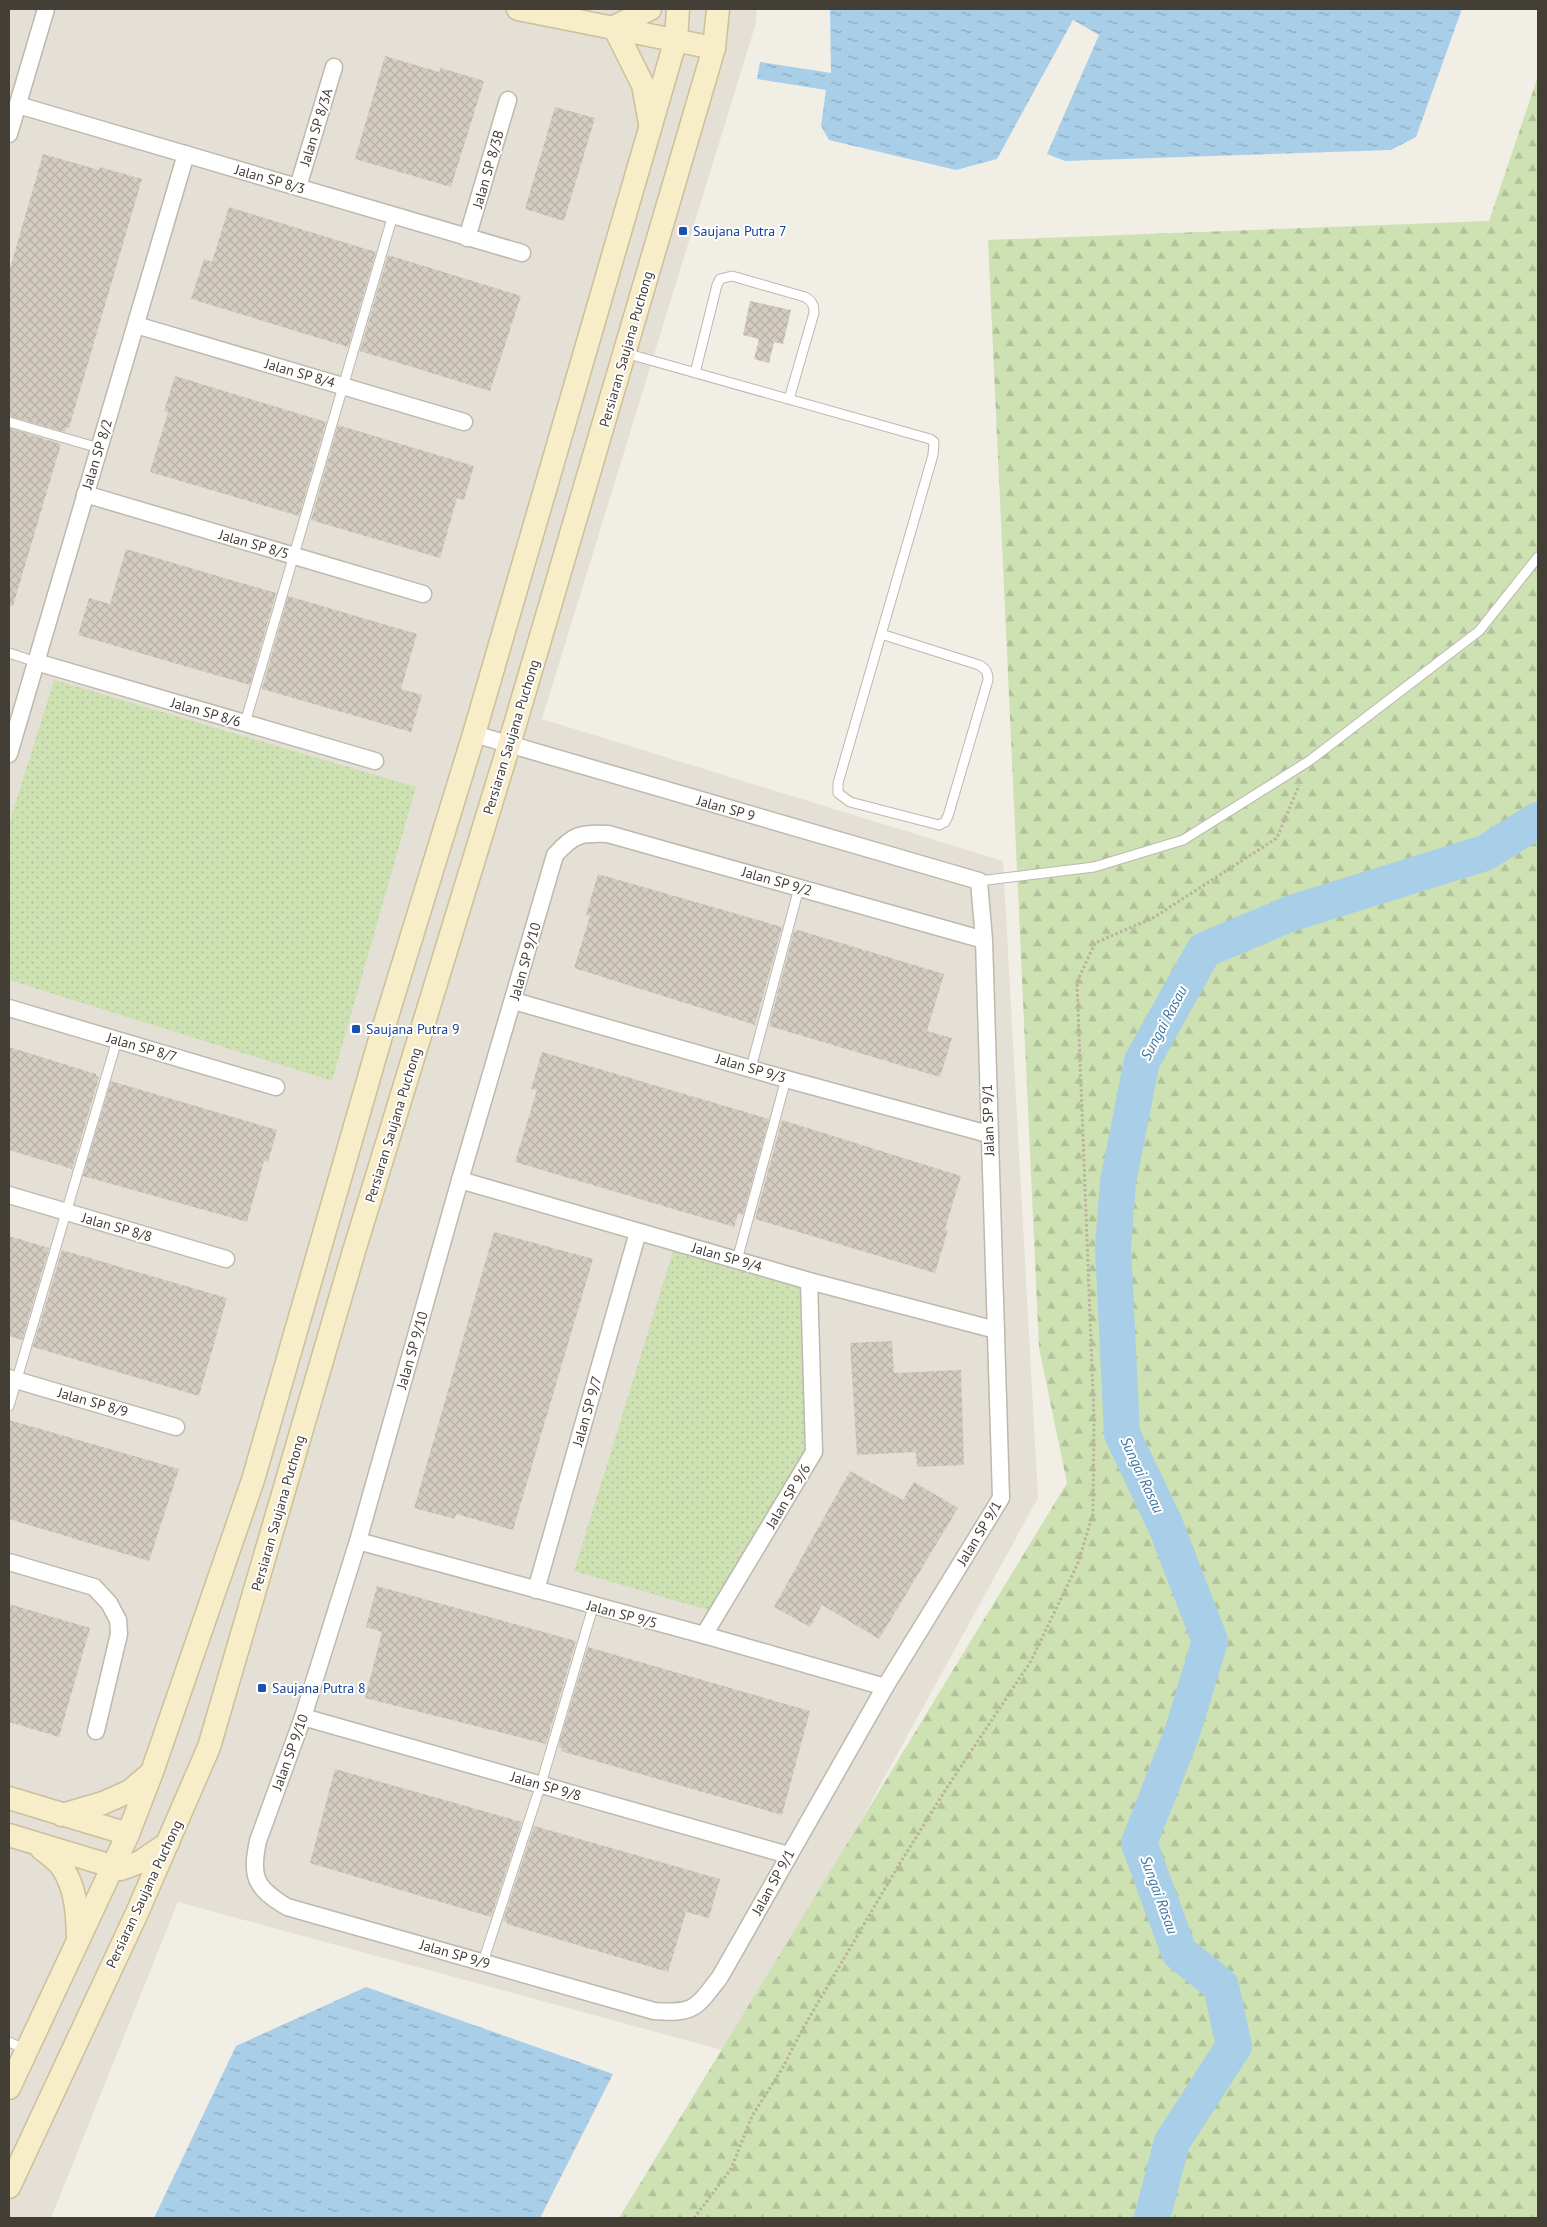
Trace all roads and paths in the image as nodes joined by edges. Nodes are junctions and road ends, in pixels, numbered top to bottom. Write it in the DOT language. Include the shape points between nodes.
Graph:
graph roads {
  1 [pos="46,9"];
  2 [pos="518,9"];
  3 [pos="650,9"];
  4 [pos="678,9"];
  5 [pos="718,9"];
  6 [pos="614,27"];
  7 [pos="676,39"];
  8 [pos="714,48"];
  9 [pos="334,66"];
  10 [pos="508,100"];
  11 [pos="18,105"];
  12 [pos="651,126"];
  13 [pos="9,134"];
  14 [pos="186,154"];
  15 [pos="298,187"];
  16 [pos="393,215"];
  17 [pos="467,238"];
  18 [pos="522,253"];
  19 [pos="136,325"];
  20 [pos="625,352"];
  21 [pos="695,373"];
  22 [pos="343,386"];
  23 [pos="789,399"];
  24 [pos="9,422"];
  25 [pos="464,422"];
  26 [pos="99,448"];
  27 [pos="85,494"];
  28 [pos="294,556"];
  29 [pos="1538,557"];
  30 [pos="423,594"];
  31 [pos="881,634"];
  32 [pos="9,654"];
  33 [pos="36,662"];
  34 [pos="245,723"];
  35 [pos="474,734"];
  36 [pos="509,745"];
  37 [pos="9,754"];
  38 [pos="376,762"];
  39 [pos="569,840"];
  40 [pos="979,881"];
  41 [pos="799,888"];
  42 [pos="984,940"];
  43 [pos="514,1001"];
  44 [pos="9,1008"];
  45 [pos="117,1040"];
  46 [pos="751,1068"];
  47 [pos="786,1079"];
  48 [pos="276,1087"];
  49 [pos="988,1134"];
  50 [pos="460,1180"];
  51 [pos="9,1195"];
  52 [pos="66,1212"];
  53 [pos="638,1232"];
  54 [pos="226,1259"];
  55 [pos="736,1260"];
  56 [pos="809,1281"];
  57 [pos="996,1330"];
  58 [pos="13,1379"];
  59 [pos="9,1406"];
  60 [pos="176,1427"];
  61 [pos="358,1541"];
  62 [pos="9,1562"];
  63 [pos="536,1590"];
  64 [pos="593,1607"];
  65 [pos="704,1635"];
  66 [pos="885,1687"];
  67 [pos="303,1718"];
  68 [pos="96,1731"];
  69 [pos="152,1772"];
  70 [pos="541,1784"];
  71 [pos="9,1798"];
  72 [pos="61,1815"];
  73 [pos="128,1834"];
  74 [pos="9,1836"];
  75 [pos="169,1842"];
  76 [pos="38,1845"];
  77 [pos="788,1855"];
  78 [pos="140,1862"];
  79 [pos="254,1863"];
  80 [pos="112,1867"];
  81 [pos="137,1913"];
  82 [pos="78,1938"];
  83 [pos="483,1962"];
  84 [pos="680,2013"];
  85 [pos="18,2046"];
  86 [pos="9,2088"];
  87 [pos="9,2187"];
  1 -- 11 [label="street"];
  2 -- 6 [label="street"];
  3 -- 6 [label="street"];
  4 -- 7 [label="street"];
  5 -- 8 [label="street, Persiaran Saujana Puchong"];
  6 -- 7 [label="street"];
  6 -- 12 [label="street" via="643,85"];
  7 -- 8 [label="street"];
  7 -- 12 [label="street"];
  8 -- 20 [label="street, Persiaran Saujana Puchong"];
  9 -- 15 [label="street, Jalan SP 8/3A"];
  10 -- 17 [label="street, Jalan SP 8/3B"];
  11 -- 13 [label="street"];
  11 -- 14 [label="street, Jalan SP 8/3"];
  12 -- 35 [label="street"];
  14 -- 15 [label="street, Jalan SP 8/3"];
  14 -- 19 [label="street, Jalan SP 8/2"];
  15 -- 16 [label="street, Jalan SP 8/3"];
  16 -- 17 [label="street, Jalan SP 8/3"];
  16 -- 22 [label="lane"];
  17 -- 18 [label="street, Jalan SP 8/3"];
  19 -- 22 [label="street, Jalan SP 8/4"];
  19 -- 26 [label="street, Jalan SP 8/2"];
  20 -- 21 [label="lane"];
  20 -- 36 [label="street, Persiaran Saujana Puchong"];
  21 -- 23 [label="lane"];
  21 -- 23 [label="lane" via="717,285 720,279 732,276 806,298 814,306"];
  22 -- 25 [label="street, Jalan SP 8/4"];
  22 -- 28 [label="lane"];
  23 -- 31 [label="lane" via="934,442"];
  24 -- 26 [label="lane"];
  26 -- 27 [label="street, Jalan SP 8/2"];
  27 -- 28 [label="street, Jalan SP 8/5"];
  27 -- 33 [label="street, Jalan SP 8/2"];
  28 -- 30 [label="street, Jalan SP 8/5"];
  28 -- 34 [label="lane"];
  29 -- 40 [label="lane" via="1479,631 1309,761 1183,840 1094,867"];
  31 -- 31 [label="lane" via="838,783 838,793 850,802 939,825 948,816 988,674 979,665"];
  32 -- 33 [label="lane"];
  33 -- 34 [label="street, Jalan SP 8/6"];
  33 -- 37 [label="street, Jalan SP 8/2"];
  34 -- 38 [label="street, Jalan SP 8/6"];
  35 -- 36 [label="street, Jalan SP 9"];
  35 -- 69 [label="street" via="381,1036 253,1480"];
  36 -- 40 [label="street, Jalan SP 9"];
  36 -- 75 [label="street, Persiaran Saujana Puchong" via="352,1260 209,1747"];
  39 -- 41 [label="street, Jalan SP 9/2" via="587,833 608,834"];
  39 -- 43 [label="street, Jalan SP 9/10" via="555,855"];
  40 -- 42 [label="street, Jalan SP 9/1"];
  41 -- 42 [label="street, Jalan SP 9/2"];
  41 -- 46 [label="lane"];
  42 -- 49 [label="street, Jalan SP 9/1"];
  43 -- 46 [label="street, Jalan SP 9/3"];
  43 -- 50 [label="street, Jalan SP 9/10"];
  44 -- 45 [label="street, Jalan SP 8/7"];
  45 -- 48 [label="street, Jalan SP 8/7"];
  45 -- 52 [label="lane"];
  46 -- 47 [label="street, Jalan SP 9/3"];
  47 -- 49 [label="street, Jalan SP 9/3"];
  47 -- 55 [label="lane"];
  49 -- 57 [label="street, Jalan SP 9/1"];
  50 -- 53 [label="street, Jalan SP 9/4"];
  50 -- 61 [label="street, Jalan SP 9/10"];
  51 -- 52 [label="street, Jalan SP 8/8"];
  52 -- 54 [label="street, Jalan SP 8/8"];
  52 -- 58 [label="lane"];
  53 -- 55 [label="street, Jalan SP 9/4"];
  53 -- 63 [label="street, Jalan SP 9/7"];
  55 -- 56 [label="street, Jalan SP 9/4"];
  56 -- 57 [label="street, Jalan SP 9/4"];
  56 -- 65 [label="street, Jalan SP 9/6" via="814,1452"];
  57 -- 66 [label="street, Jalan SP 9/1" via="1001,1498"];
  58 -- 59 [label="lane"];
  58 -- 60 [label="street, Jalan SP 8/9"];
  61 -- 63 [label="street, Jalan SP 9/5"];
  61 -- 67 [label="street, Jalan SP 9/10"];
  62 -- 68 [label="street" via="94,1587 109,1603 118,1620 119,1634"];
  63 -- 64 [label="street, Jalan SP 9/5"];
  64 -- 65 [label="street, Jalan SP 9/5"];
  64 -- 70 [label="lane"];
  65 -- 66 [label="street, Jalan SP 9/5"];
  66 -- 77 [label="street, Jalan SP 9/1"];
  67 -- 70 [label="street, Jalan SP 9/8"];
  67 -- 79 [label="street, Jalan SP 9/10" via="258,1842"];
  69 -- 72 [label="street" via="130,1791"];
  69 -- 73 [label="street"];
  70 -- 77 [label="street, Jalan SP 9/8"];
  70 -- 83 [label="lane"];
  71 -- 72 [label="street"];
  72 -- 73 [label="street"];
  73 -- 78 [label="street" via="136,1846"];
  73 -- 80 [label="street"];
  74 -- 76 [label="street"];
  75 -- 78 [label="street"];
  75 -- 81 [label="street, Persiaran Saujana Puchong"];
  76 -- 80 [label="street"];
  76 -- 82 [label="street" via="62,1867 77,1901"];
  77 -- 84 [label="street, Jalan SP 9/1" via="720,1977 698,2004"];
  78 -- 80 [label="street" via="121,1869"];
  78 -- 81 [label="street" via="141,1889"];
  79 -- 83 [label="street, Jalan SP 9/9" via="258,1882 270,1897 287,1907"];
  80 -- 82 [label="street"];
  81 -- 87 [label="street, Persiaran Saujana Puchong"];
  82 -- 85 [label="street"];
  83 -- 84 [label="street, Jalan SP 9/9" via="654,2012"];
  85 -- 86 [label="street"];
}
